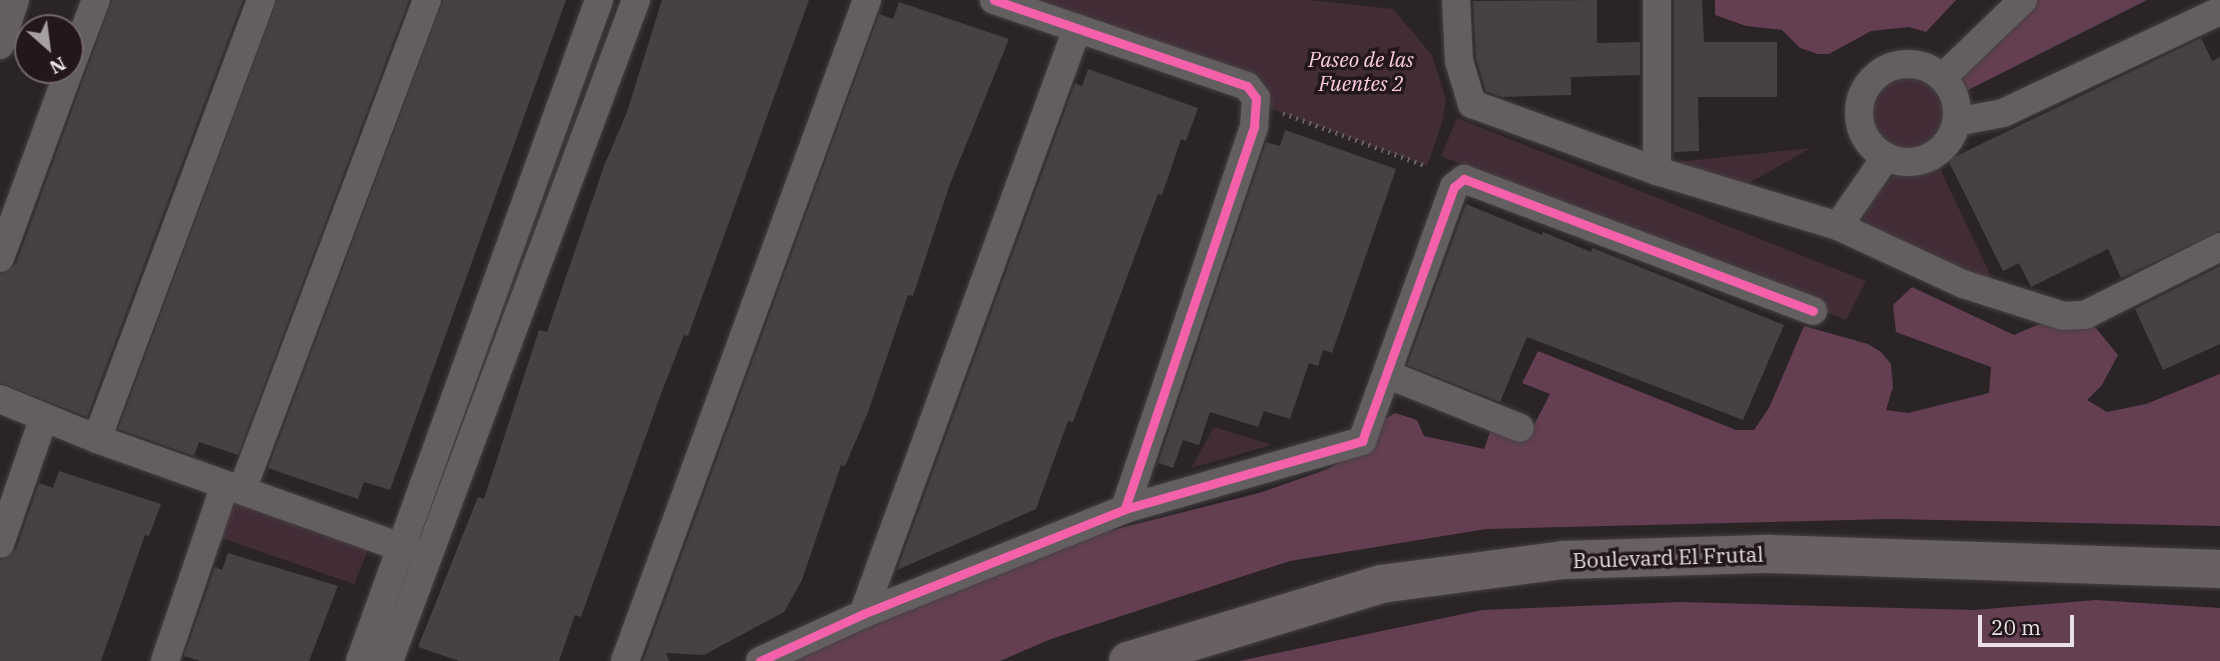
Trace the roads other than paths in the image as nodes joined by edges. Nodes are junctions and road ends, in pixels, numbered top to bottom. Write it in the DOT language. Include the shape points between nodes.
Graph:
graph roads {
  1 [pos="15,0"];
  2 [pos="96,0"];
  3 [pos="261,0"];
  4 [pos="427,0"];
  5 [pos="599,0"];
  6 [pos="636,0"];
  7 [pos="867,0"];
  8 [pos="994,0"];
  9 [pos="1456,0"];
  10 [pos="1657,0"];
  11 [pos="2023,0"];
  12 [pos="2220,11"];
  13 [pos="1077,29"];
  14 [pos="84,32"];
  15 [pos="0,45"];
  16 [pos="1943,77"];
  17 [pos="64,84"];
  18 [pos="1956,122"];
  19 [pos="1886,158"];
  20 [pos="1657,171"];
  21 [pos="1838,226"];
  22 [pos="2220,247"];
  23 [pos="0,258"];
  24 [pos="1813,311"];
  25 [pos="1389,375"];
  26 [pos="0,398"];
  27 [pos="44,417"];
  28 [pos="1520,428"];
  29 [pos="97,439"];
  30 [pos="233,488"];
  31 [pos="1125,509"];
  32 [pos="0,544"];
  33 [pos="400,547"];
  34 [pos="427,556"];
  35 [pos="2220,569"];
  36 [pos="863,614"];
  37 [pos="165,661"];
  38 [pos="360,661"];
  39 [pos="389,661"];
  40 [pos="625,661"];
  41 [pos="760,661"];
  42 [pos="1128,661"];
  1 -- 15 [label="street"];
  2 -- 14 [label="street"];
  3 -- 29 [label="street"];
  4 -- 30 [label="street"];
  5 -- 33 [label="street"];
  6 -- 34 [label="street"];
  7 -- 40 [label="street"];
  8 -- 13 [label="street"];
  9 -- 20 [label="street" via="1459,61 1472,104"];
  10 -- 20 [label="street"];
  11 -- 16 [label="street"];
  12 -- 18 [label="street" via="2003,113"];
  13 -- 31 [label="street" via="1247,86 1258,104"];
  13 -- 36 [label="street"];
  16 -- 18 [label="street" via="1955,98"];
  16 -- 19 [label="street" via="1915,64 1885,69 1872,78 1861,99 1859,122 1864,136"];
  17 -- 23 [label="street"];
  18 -- 19 [label="street" via="1942,149 1930,157 1908,162"];
  19 -- 21 [label="street"];
  20 -- 21 [label="street"];
  21 -- 22 [label="street" via="1963,284 2063,316 2085,315"];
  24 -- 25 [label="street" via="1464,179 1454,187"];
  25 -- 28 [label="street"];
  25 -- 31 [label="street" via="1366,436 1357,444"];
  26 -- 27 [label="street"];
  27 -- 29 [label="street"];
  27 -- 32 [label="street"];
  29 -- 30 [label="street"];
  30 -- 33 [label="street"];
  30 -- 37 [label="street"];
  31 -- 36 [label="street"];
  33 -- 34 [label="street"];
  33 -- 38 [label="street"];
  34 -- 39 [label="street"];
  35 -- 42 [label="main road, Boulevard El Frutal" via="1770,554 1563,560 1381,584"];
  36 -- 41 [label="street"];
}
